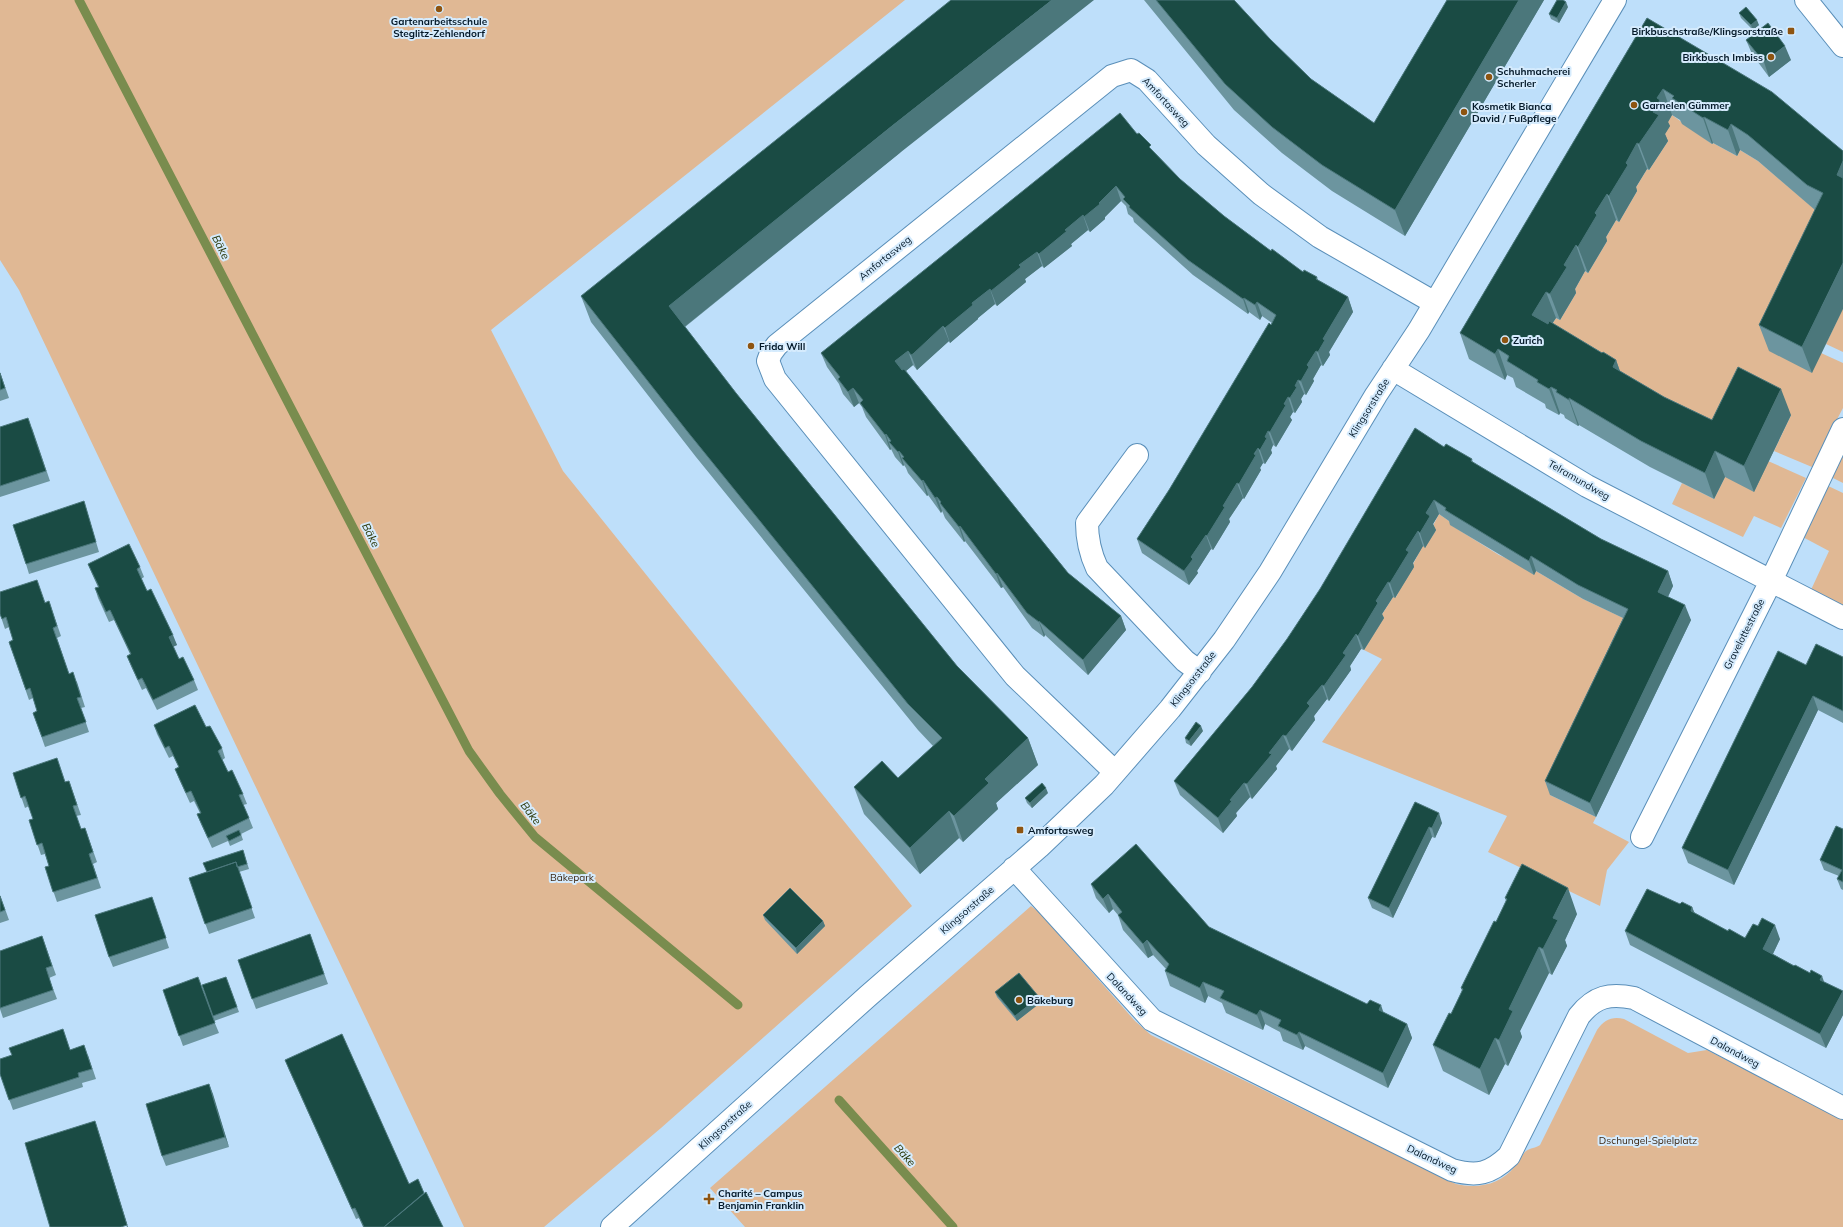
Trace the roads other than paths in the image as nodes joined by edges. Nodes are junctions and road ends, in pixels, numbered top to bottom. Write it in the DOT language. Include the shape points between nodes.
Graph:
graph roads {
  1 [pos="1615,0"];
  2 [pos="1806,0"];
  3 [pos="1843,46"];
  4 [pos="1435,303"];
  5 [pos="1393,369"];
  6 [pos="1843,429"];
  7 [pos="1138,455"];
  8 [pos="1771,581"];
  9 [pos="1843,618"];
  10 [pos="1200,672"];
  11 [pos="1115,772"];
  12 [pos="1642,837"];
  13 [pos="1014,868"];
  14 [pos="1843,1108"];
  15 [pos="621,1224"];
  1 -- 4 [label="street, Klingsorstraße"];
  2 -- 3 [label="street"];
  4 -- 5 [label="street, Klingsorstraße"];
  4 -- 11 [label="street, Amfortasweg" via="1320,237 1261,194 1206,145 1146,80 1131,70 1112,76 777,345 771,353 768,361 775,379 1014,676"];
  5 -- 8 [label="street, Telramundweg" via="1587,486"];
  5 -- 10 [label="street, Klingsorstraße" via="1270,572"];
  6 -- 8 [label="street, Gravelottestraße"];
  7 -- 10 [label="street" via="1087,523 1090,552 1097,568 1185,662"];
  8 -- 9 [label="street, Telramundweg"];
  8 -- 12 [label="street, Gravelottestraße"];
  10 -- 11 [label="street, Klingsorstraße"];
  11 -- 13 [label="street, Klingsorstraße"];
  13 -- 14 [label="street, Dalandweg" via="1152,1020 1163,1028 1462,1173 1484,1173 1498,1166 1509,1156 1579,1016 1586,1007 1603,996 1621,995 1634,998"];
  13 -- 15 [label="street, Klingsorstraße" via="868,996"];
}
